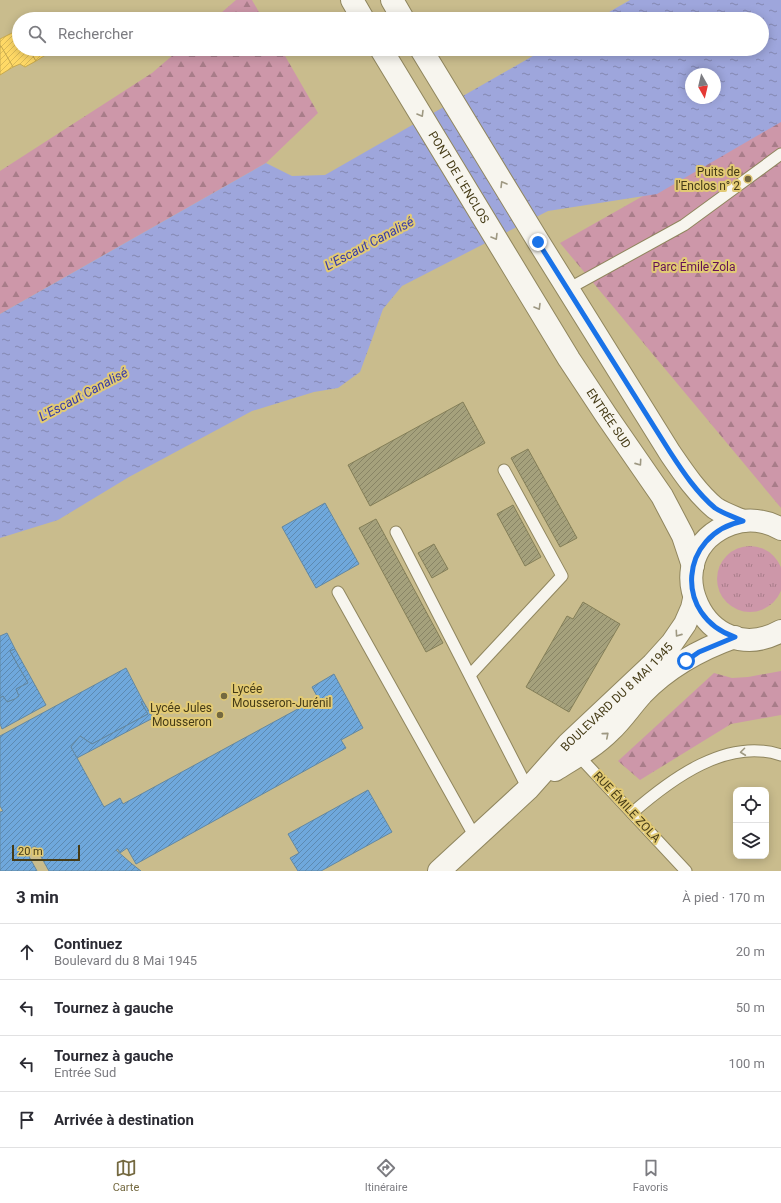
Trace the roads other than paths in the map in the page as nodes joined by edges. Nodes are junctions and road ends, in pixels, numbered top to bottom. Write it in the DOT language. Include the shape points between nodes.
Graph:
graph roads {
  1 [pos="352,0"];
  2 [pos="392,0"];
  3 [pos="359,12"];
  4 [pos="399,12"];
  5 [pos="385,56"];
  6 [pos="426,57"];
  7 [pos="781,154"];
  8 [pos="518,274"];
  9 [pos="568,289"];
  10 [pos="504,470"];
  11 [pos="743,521"];
  12 [pos="781,529"];
  13 [pos="396,532"];
  14 [pos="693,566"];
  15 [pos="338,592"];
  16 [pos="694,599"];
  17 [pos="781,631"];
  18 [pos="735,637"];
  19 [pos="470,675"];
  20 [pos="573,750"];
  21 [pos="781,755"];
  22 [pos="528,789"];
  23 [pos="632,813"];
  24 [pos="475,837"];
  25 [pos="439,871"];
  26 [pos="686,871"];
  1 -- 3 [label="main road"];
  2 -- 4 [label="main road"];
  5 -- 8 [label="main road, PONT DE L'ENCLOS, one-way"];
  9 -- 6 [label="main road, one-way"];
  7 -- 9 [label="lane" via="684,225"];
  8 -- 14 [label="main road, ENTRÉE SUD, one-way" via="602,410 662,496 683,536"];
  9 -- 11 [label="main road" via="690,480 715,507"];
  10 -- 19 [label="lane" via="562,576"];
  11 -- 12 [label="main road" via="762,522"];
  11 -- 14 [label="main road" via="726,526 711,536 700,550"];
  13 -- 19 [label="lane"];
  14 -- 16 [label="main road"];
  15 -- 24 [label="lane"];
  16 -- 18 [label="main road" via="707,620 720,631"];
  16 -- 20 [label="main road, BOULEVARD DU 8 MAI 1945, one-way" via="685,624 672,643"];
  17 -- 18 [label="main road" via="760,639"];
  20 -- 18 [label="main road, BOULEVARD DU 8 MAI 1945, one-way" via="610,731 642,694 664,675 699,652"];
  19 -- 22 [label="lane"];
  20 -- 22 [label="main road, BOULEVARD DU 8 MAI 1945"];
  20 -- 23 [label="lane, RUE ÉMILE ZOLA"];
  21 -- 23 [label="lane, one-way" via="768,751 728,754 676,778"];
  22 -- 24 [label="main road, BOULEVARD DU 8 MAI 1945"];
  23 -- 26 [label="lane, RUE ÉMILE ZOLA"];
  24 -- 25 [label="main road, BOULEVARD DU 8 MAI 1945"];
}
